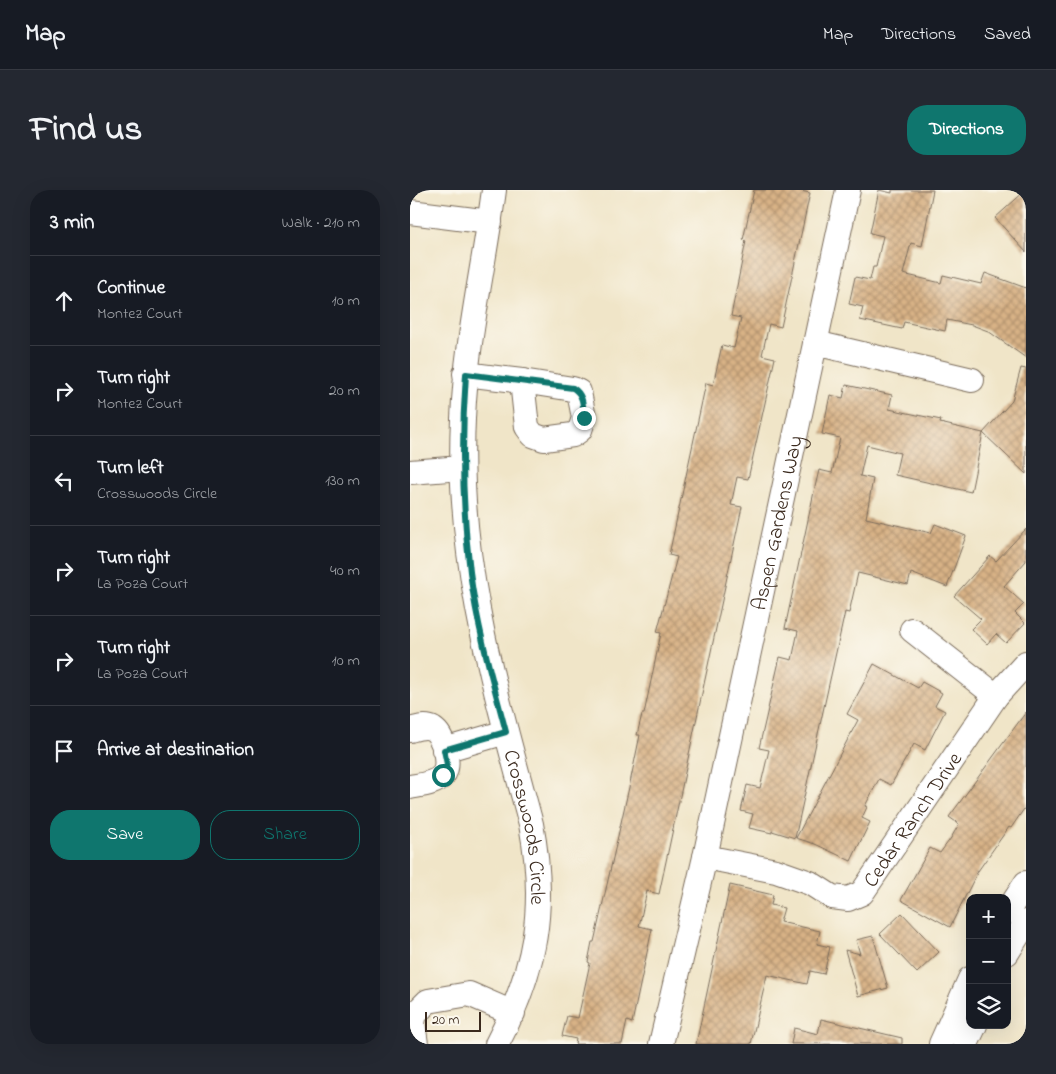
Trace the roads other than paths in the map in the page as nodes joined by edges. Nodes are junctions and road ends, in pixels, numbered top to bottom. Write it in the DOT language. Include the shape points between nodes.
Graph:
graph roads {
  1 [pos="494,190"];
  2 [pos="848,190"];
  3 [pos="410,212"];
  4 [pos="490,222"];
  5 [pos="815,343"];
  6 [pos="466,374"];
  7 [pos="972,380"];
  8 [pos="522,382"];
  9 [pos="462,468"];
  10 [pos="410,472"];
  11 [pos="912,630"];
  12 [pos="1026,663"];
  13 [pos="996,696"];
  14 [pos="410,730"];
  15 [pos="506,732"];
  16 [pos="444,750"];
  17 [pos="410,787"];
  18 [pos="705,857"];
  19 [pos="1026,883"];
  20 [pos="1011,906"];
  21 [pos="1026,922"];
  22 [pos="1011,946"];
  23 [pos="968,984"];
  24 [pos="513,1013"];
  25 [pos="973,1029"];
  26 [pos="416,1044"];
  27 [pos="497,1044"];
  28 [pos="661,1044"];
  29 [pos="941,1044"];
  30 [pos="966,1044"];
  1 -- 4 [label="street, Crosswoods Circle"];
  2 -- 5 [label="street, Aspen Gardens Way"];
  3 -- 4 [label="street"];
  4 -- 6 [label="street, Crosswoods Circle"];
  5 -- 7 [label="street"];
  5 -- 18 [label="street, Aspen Gardens Way"];
  6 -- 8 [label="street"];
  6 -- 9 [label="street, Crosswoods Circle"];
  9 -- 10 [label="street"];
  9 -- 15 [label="street, Crosswoods Circle" via="470,574 481,634"];
  11 -- 13 [label="street"];
  12 -- 13 [label="street, Cedar Ranch Drive"];
  13 -- 18 [label="street, Cedar Ranch Drive" via="862,893 848,899 832,897 810,883 776,871"];
  14 -- 16 [label="street" via="432,728"];
  15 -- 16 [label="street"];
  15 -- 24 [label="street, Crosswoods Circle" via="537,854 539,900 528,975"];
  16 -- 17 [label="street" via="447,764 443,775 437,780"];
  18 -- 28 [label="street, Aspen Gardens Way"];
  19 -- 20 [label="street"];
  21 -- 22 [label="street"];
  23 -- 29 [label="street"];
  24 -- 26 [label="street" via="469,994 428,1001 415,1014"];
  24 -- 27 [label="street, Crosswoods Circle"];
  25 -- 30 [label="street"];
}
